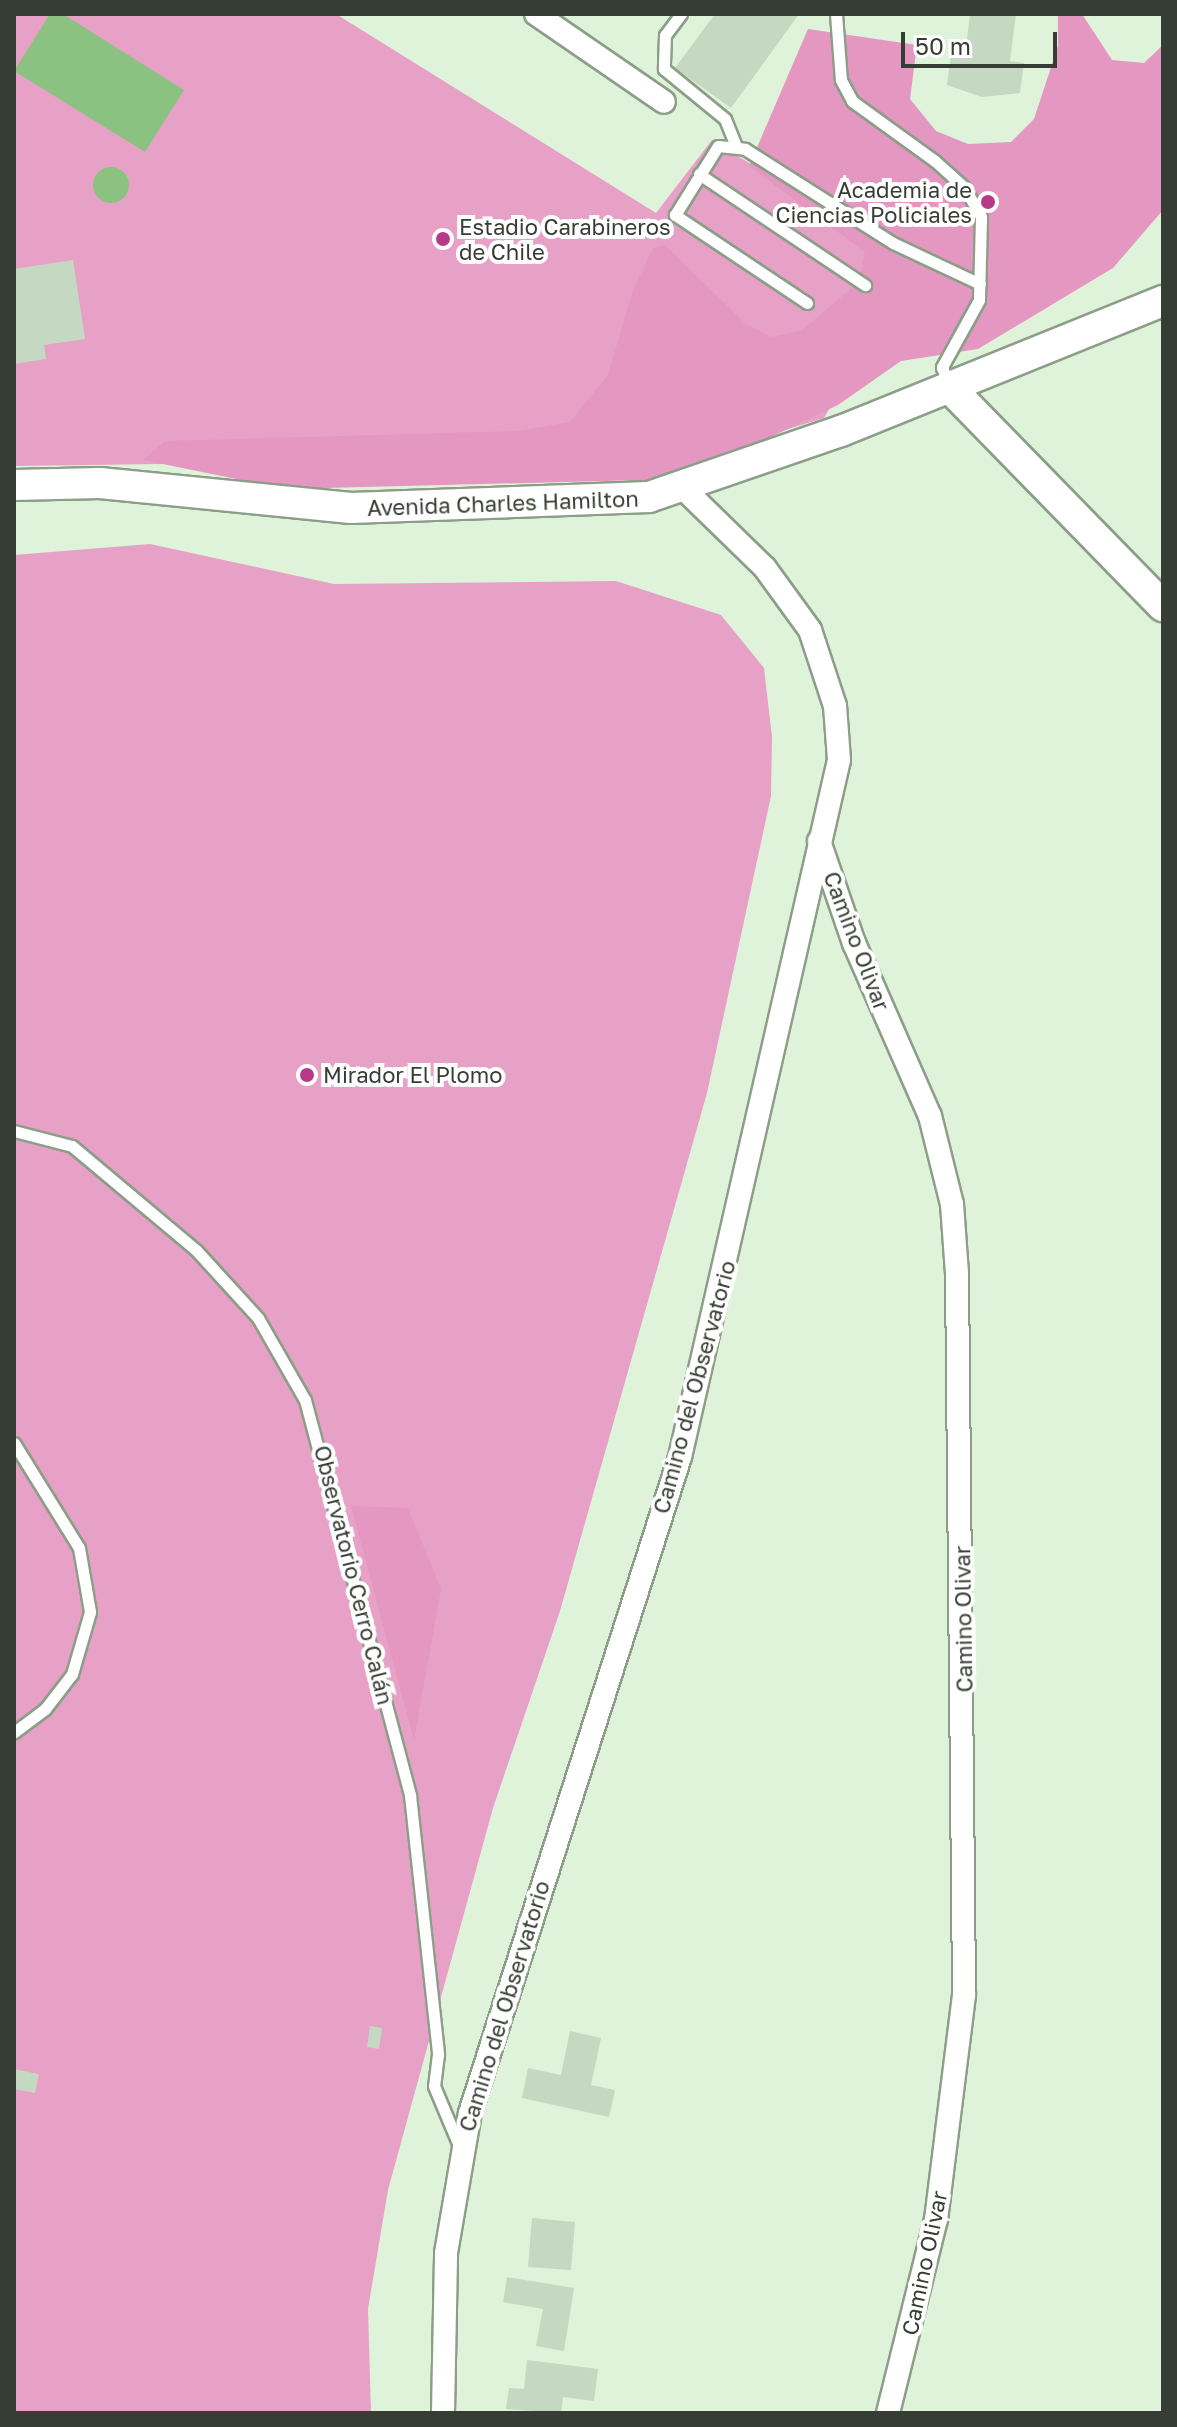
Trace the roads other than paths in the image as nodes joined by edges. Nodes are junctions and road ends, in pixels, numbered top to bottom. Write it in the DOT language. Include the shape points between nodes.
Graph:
graph roads {
  1 [pos="536,14"];
  2 [pos="681,14"];
  3 [pos="836,14"];
  4 [pos="664,102"];
  5 [pos="735,144"];
  6 [pos="699,174"];
  7 [pos="1163,283"];
  8 [pos="980,284"];
  9 [pos="865,285"];
  10 [pos="1163,301"];
  11 [pos="807,303"];
  12 [pos="1060,339"];
  13 [pos="950,388"];
  14 [pos="14,485"];
  15 [pos="685,490"];
  16 [pos="1163,606"];
  17 [pos="819,841"];
  18 [pos="14,1131"];
  19 [pos="14,1443"];
  20 [pos="14,1732"];
  21 [pos="461,2152"];
  22 [pos="443,2413"];
  23 [pos="888,2413"];
  1 -- 4 [label="street"];
  2 -- 5 [label="lane" via="665,35 664,69 725,119"];
  3 -- 8 [label="lane" via="841,80 852,101 964,187 981,217"];
  5 -- 6 [label="lane" via="718,146"];
  5 -- 8 [label="lane" via="893,243"];
  6 -- 9 [label="lane"];
  6 -- 11 [label="lane" via="675,215"];
  7 -- 12 [label="main road, Avenida Charles Hamilton"];
  8 -- 13 [label="lane" via="974,317 942,367"];
  10 -- 12 [label="main road, Avenida Charles Hamilton"];
  12 -- 13 [label="main road, Avenida Charles Hamilton"];
  13 -- 15 [label="main road, Avenida Charles Hamilton"];
  13 -- 16 [label="main road"];
  14 -- 15 [label="main road, Avenida Charles Hamilton" via="126,485 351,508 569,504"];
  15 -- 17 [label="street, Camino del Observatorio" via="781,585 821,655 839,760"];
  17 -- 21 [label="street, Camino del Observatorio" via="680,1457 552,1846"];
  17 -- 23 [label="street, Camino Olivar" via="942,1153 957,1287 964,1995 936,2219"];
  18 -- 21 [label="lane, Observatorio Cerro Calán" via="72,1146 196,1250 258,1318 305,1400 410,1795 438,2054 434,2086"];
  19 -- 20 [label="lane" via="79,1548 90,1612 72,1674 45,1709"];
  21 -- 22 [label="street, Camino del Observatorio" via="442,2305"];
}
